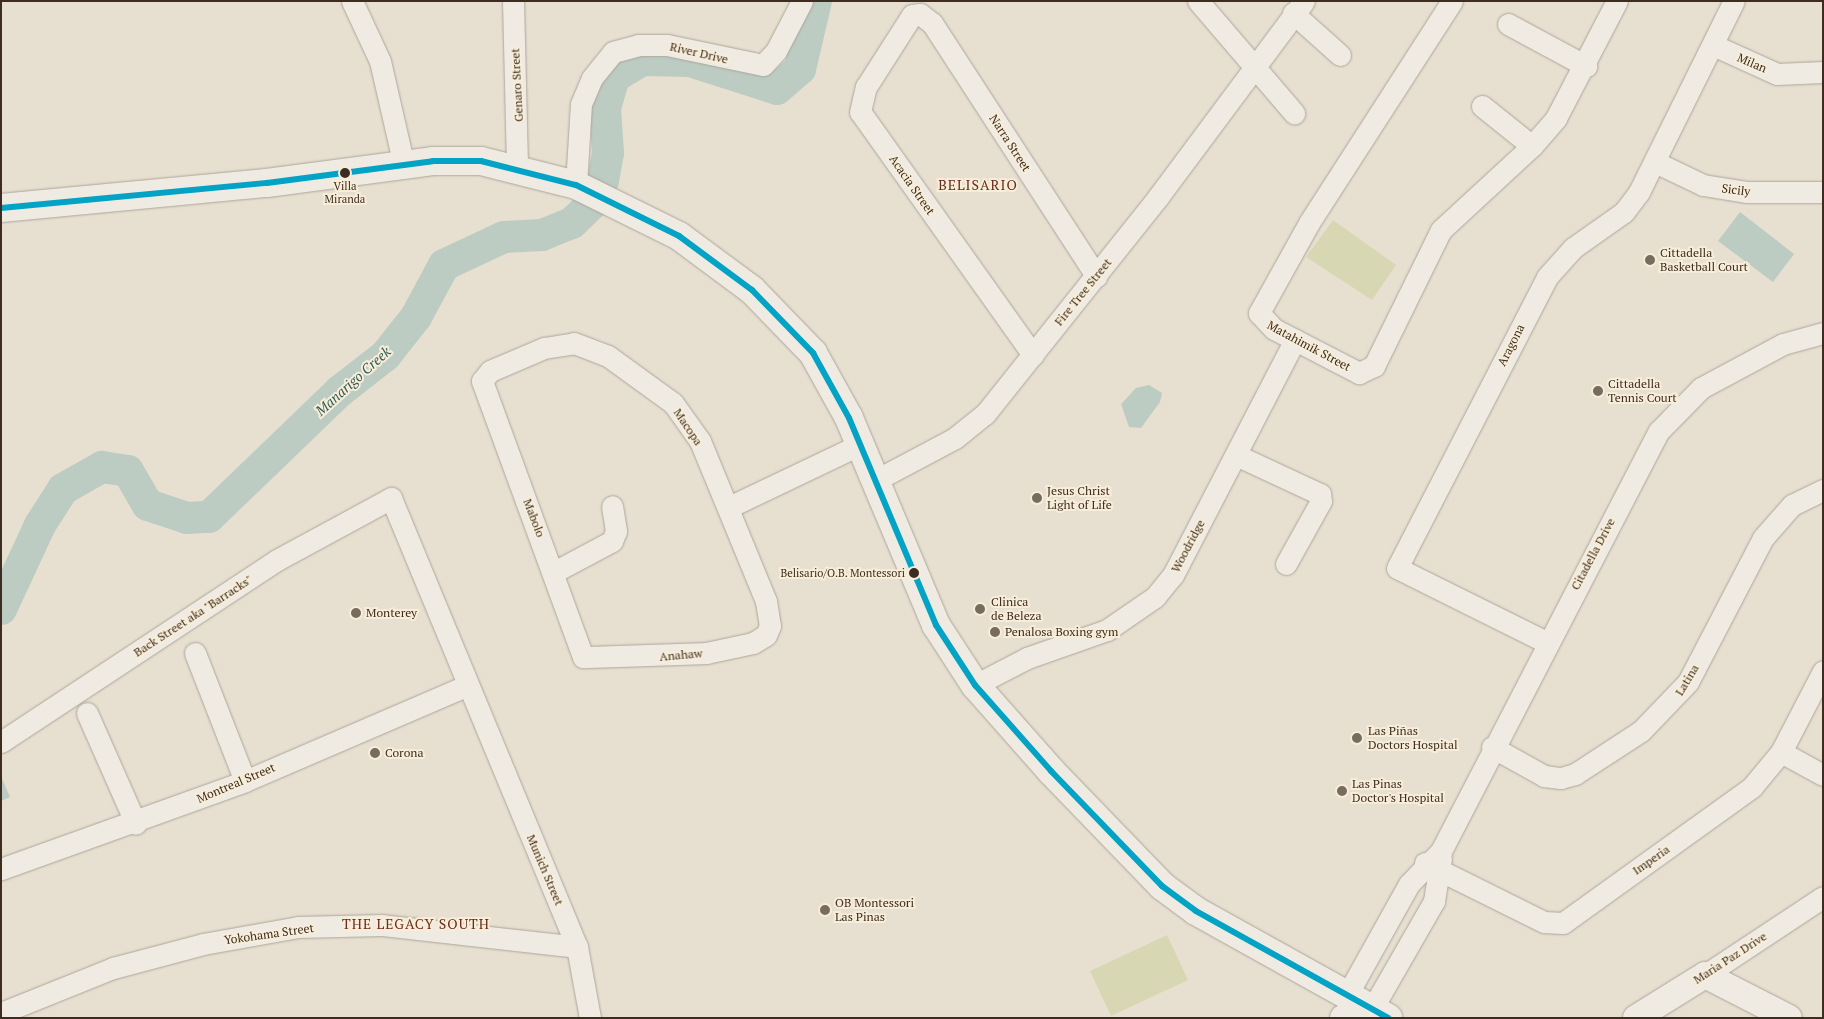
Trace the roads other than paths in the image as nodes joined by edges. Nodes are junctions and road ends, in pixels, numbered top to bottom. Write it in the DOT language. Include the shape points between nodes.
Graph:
graph roads {
  1 [pos="352,1"];
  2 [pos="513,1"];
  3 [pos="802,1"];
  4 [pos="1452,1"];
  5 [pos="1617,1"];
  6 [pos="1734,1"];
  7 [pos="1202,3"];
  8 [pos="1299,7"];
  9 [pos="920,14"];
  10 [pos="1508,24"];
  11 [pos="1713,45"];
  12 [pos="1340,55"];
  13 [pos="1255,65"];
  14 [pos="1586,66"];
  15 [pos="1823,72"];
  16 [pos="1482,106"];
  17 [pos="1294,113"];
  18 [pos="1532,146"];
  19 [pos="1655,162"];
  20 [pos="404,166"];
  21 [pos="517,169"];
  22 [pos="580,186"];
  23 [pos="1823,192"];
  24 [pos="1,208"];
  25 [pos="1096,276"];
  26 [pos="1823,333"];
  27 [pos="1295,340"];
  28 [pos="1033,355"];
  29 [pos="482,381"];
  30 [pos="861,444"];
  31 [pos="1236,455"];
  32 [pos="876,480"];
  33 [pos="1823,490"];
  34 [pos="390,498"];
  35 [pos="612,506"];
  36 [pos="729,507"];
  37 [pos="1286,564"];
  38 [pos="554,572"];
  39 [pos="770,626"];
  40 [pos="1546,642"];
  41 [pos="195,653"];
  42 [pos="583,657"];
  43 [pos="1823,670"];
  44 [pos="975,684"];
  45 [pos="466,686"];
  46 [pos="88,713"];
  47 [pos="1,742"];
  48 [pos="1492,746"];
  49 [pos="1782,752"];
  50 [pos="1823,775"];
  51 [pos="245,781"];
  52 [pos="136,824"];
  53 [pos="1436,861"];
  54 [pos="1,869"];
  55 [pos="1823,897"];
  56 [pos="1391,918"];
  57 [pos="1416,933"];
  58 [pos="577,947"];
  59 [pos="1705,975"];
  60 [pos="1360,1011"];
  61 [pos="1,1013"];
  62 [pos="590,1018"];
  63 [pos="1636,1018"];
  64 [pos="1789,1018"];
  1 -- 20 [label="street" via="380,61"];
  2 -- 21 [label="street, Genaro Street"];
  3 -- 22 [label="street, River Drive" via="776,51 762,65 667,45 639,45 613,52 592,78 581,104"];
  4 -- 27 [label="street, Matahimik Street" via="1261,304 1259,313 1264,323"];
  5 -- 14 [label="street, Matahimik Street"];
  6 -- 11 [label="street, Aragona"];
  7 -- 13 [label="street"];
  8 -- 12 [label="street"];
  8 -- 13 [label="street, Fire Tree Street"];
  9 -- 25 [label="street, Narra Street" via="932,23"];
  9 -- 28 [label="street, Acacia Street" via="905,21 866,87 860,112"];
  10 -- 14 [label="street"];
  11 -- 15 [label="street, Milan" via="1778,74"];
  11 -- 19 [label="street, Aragona"];
  13 -- 17 [label="street"];
  13 -- 25 [label="street, Fire Tree Street"];
  14 -- 18 [label="street, Matahimik Street" via="1556,118"];
  16 -- 18 [label="street"];
  18 -- 27 [label="street, Matahimik Street" via="1440,230 1370,371 1359,373"];
  19 -- 23 [label="street, Sicily" via="1703,185 1747,192"];
  19 -- 40 [label="street, Aragona" via="1624,212 1574,248 1547,277 1397,568"];
  20 -- 21 [label="main road" via="481,161"];
  20 -- 24 [label="main road"];
  21 -- 22 [label="main road"];
  22 -- 30 [label="main road" via="619,204 718,263 783,319 813,353"];
  25 -- 28 [label="street, Fire Tree Street"];
  26 -- 40 [label="street, Citadella Drive" via="1783,344 1701,388 1659,431"];
  27 -- 31 [label="street, Woodridge"];
  28 -- 32 [label="street, Fire Tree Street" via="971,426"];
  29 -- 36 [label="street, Macopa" via="490,371 560,344 574,343 608,356 673,403 700,441"];
  29 -- 38 [label="street, Mabolo"];
  30 -- 32 [label="main road"];
  30 -- 36 [label="street"];
  31 -- 37 [label="street" via="1320,494 1321,501"];
  31 -- 44 [label="street, Woodridge" via="1173,575 1145,607 1107,630 1026,658"];
  32 -- 44 [label="main road" via="936,625"];
  33 -- 48 [label="street, Latina" via="1792,504 1763,538 1688,682 1640,730 1575,774 1561,778 1544,776"];
  34 -- 45 [label="street, Munich Street"];
  34 -- 47 [label="street, Back Street aka \"Barracks\"" via="277,560"];
  35 -- 38 [label="street" via="616,531 612,541"];
  36 -- 39 [label="street, Macopa" via="766,600"];
  38 -- 42 [label="street, Mabolo"];
  39 -- 42 [label="street, Anahaw" via="753,643 706,654"];
  40 -- 48 [label="street, Citadella Drive"];
  41 -- 51 [label="street"];
  43 -- 49 [label="street, Imperia"];
  44 -- 60 [label="main road" via="1162,886 1196,911"];
  45 -- 51 [label="street, Montreal Street"];
  45 -- 58 [label="street, Munich Street"];
  46 -- 52 [label="street"];
  48 -- 53 [label="street, Citadella Drive"];
  49 -- 50 [label="street"];
  49 -- 53 [label="street, Imperia" via="1752,787 1563,923 1544,922"];
  51 -- 52 [label="street, Montreal Street"];
  52 -- 54 [label="street, Montreal Street"];
  53 -- 56 [label="street, Citadella Drive"];
  53 -- 57 [label="street, Citadella Drive" via="1434,901"];
  55 -- 59 [label="street, Maria Paz Drive"];
  56 -- 57 [label="street"];
  56 -- 60 [label="street, Citadella Drive"];
  57 -- 60 [label="street, Citadella Drive"];
  58 -- 61 [label="street, Yokohama Street" via="382,925 298,927 203,944 113,968"];
  58 -- 62 [label="street, Munich Street"];
  59 -- 63 [label="street, Maria Paz Drive"];
  59 -- 64 [label="street"];
}
